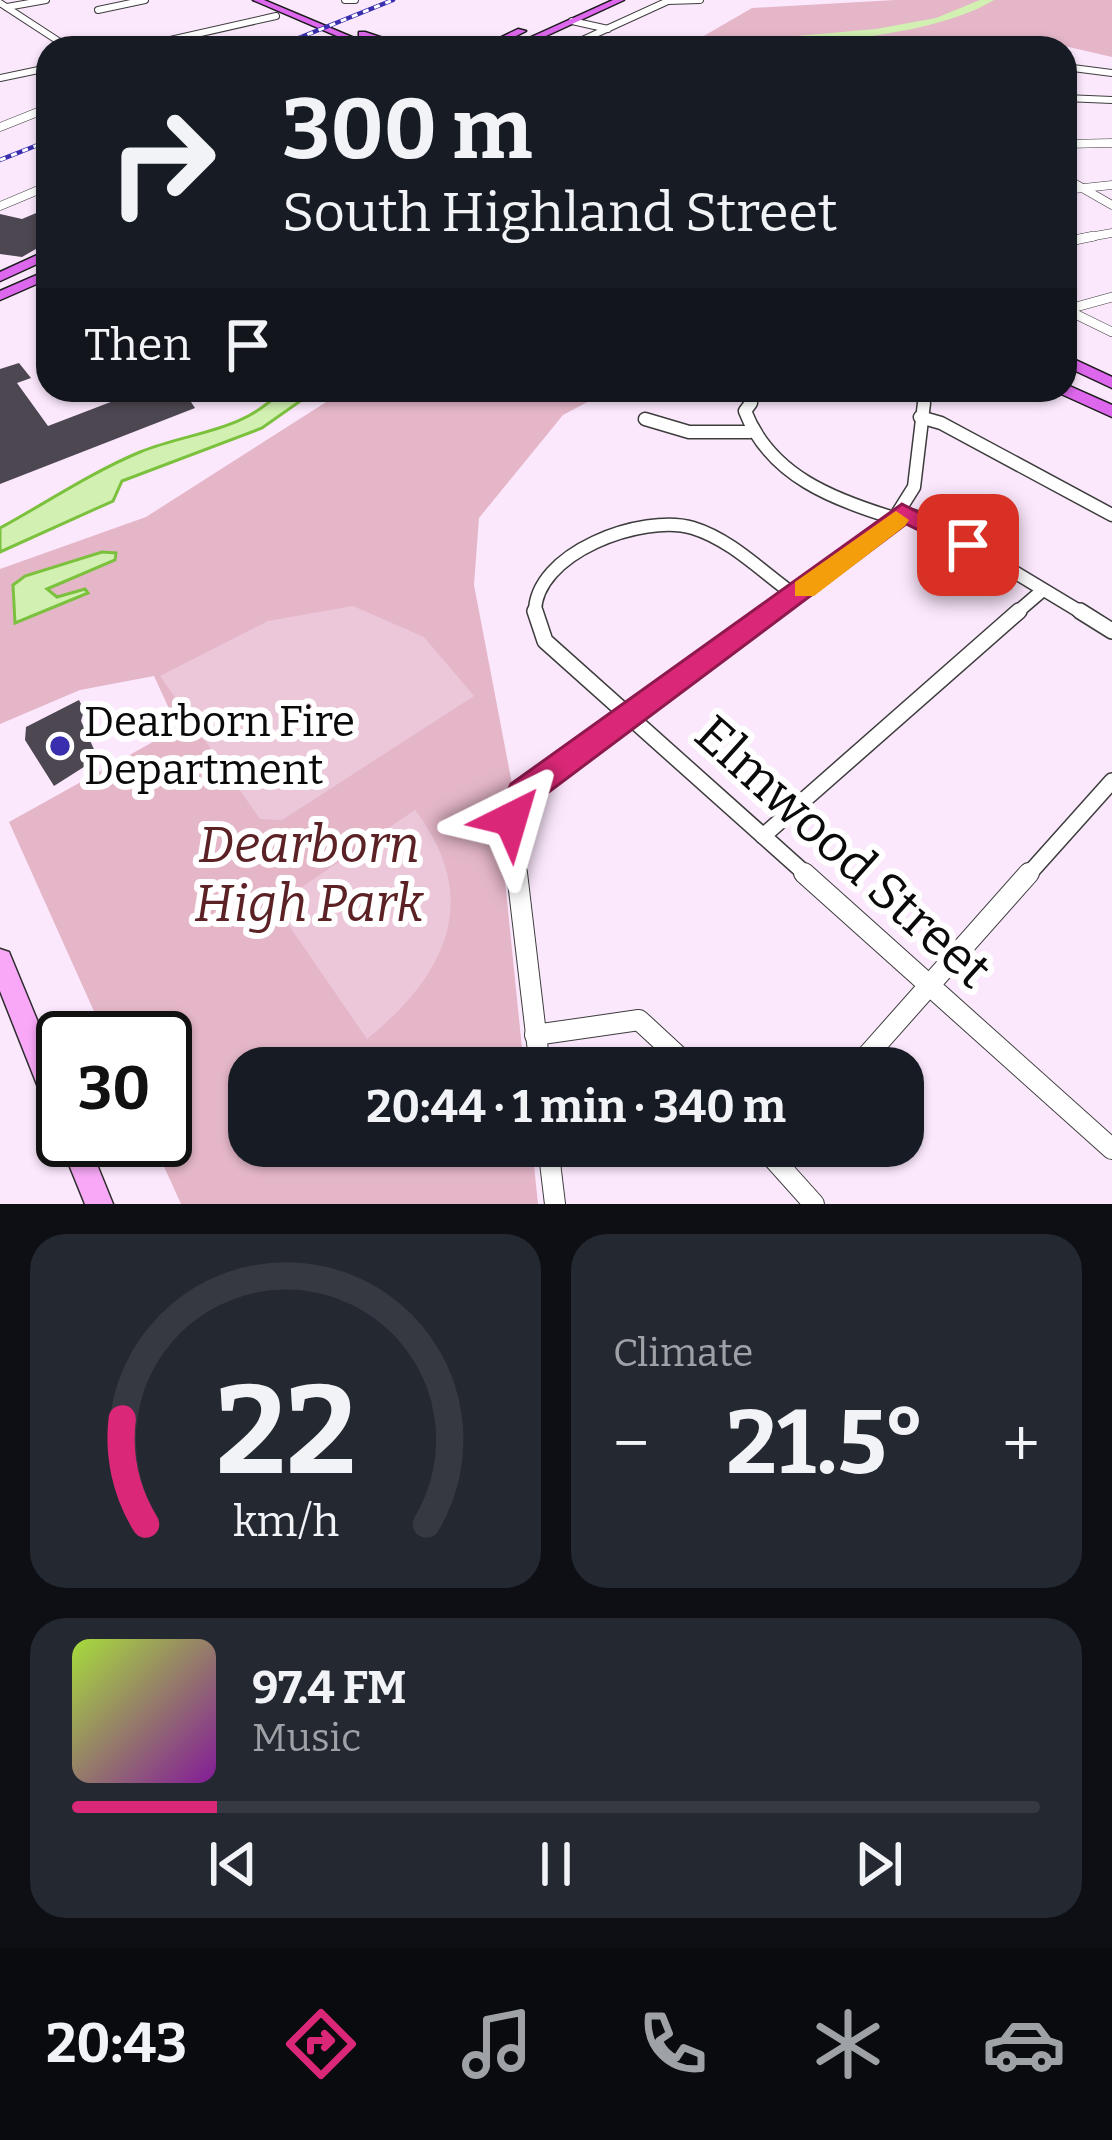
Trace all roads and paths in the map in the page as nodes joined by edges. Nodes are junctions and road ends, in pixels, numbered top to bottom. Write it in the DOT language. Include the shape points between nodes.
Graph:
graph roads {
  1 [pos="46,0"];
  2 [pos="145,0"];
  3 [pos="241,0"];
  4 [pos="257,0"];
  5 [pos="345,0"];
  6 [pos="355,0"];
  7 [pos="591,0"];
  8 [pos="620,0"];
  9 [pos="656,0"];
  10 [pos="700,0"];
  11 [pos="669,1"];
  12 [pos="2,4"];
  13 [pos="606,6"];
  14 [pos="98,10"];
  15 [pos="277,16"];
  16 [pos="572,21"];
  17 [pos="535,25"];
  18 [pos="552,29"];
  19 [pos="608,29"];
  20 [pos="51,36"];
  21 [pos="188,36"];
  22 [pos="321,36"];
  23 [pos="323,36"];
  24 [pos="519,36"];
  25 [pos="537,36"];
  26 [pos="593,36"];
  27 [pos="1077,70"];
  28 [pos="36,71"];
  29 [pos="1112,74"];
  30 [pos="0,79"];
  31 [pos="1077,99"];
  32 [pos="1112,100"];
  33 [pos="36,113"];
  34 [pos="0,127"];
  35 [pos="1112,143"];
  36 [pos="1077,144"];
  37 [pos="1077,185"];
  38 [pos="1112,185"];
  39 [pos="1083,188"];
  40 [pos="1077,189"];
  41 [pos="36,191"];
  42 [pos="1112,205"];
  43 [pos="0,206"];
  44 [pos="1112,233"];
  45 [pos="1077,240"];
  46 [pos="36,260"];
  47 [pos="0,277"];
  48 [pos="36,280"];
  49 [pos="0,296"];
  50 [pos="1112,298"];
  51 [pos="1077,307"];
  52 [pos="1077,315"];
  53 [pos="1112,332"];
  54 [pos="1077,366"];
  55 [pos="1112,383"];
  56 [pos="1077,392"];
  57 [pos="752,402"];
  58 [pos="923,402"];
  59 [pos="1112,409"];
  60 [pos="746,411"];
  61 [pos="920,417"];
  62 [pos="645,418"];
  63 [pos="718,429"];
  64 [pos="750,432"];
  65 [pos="1112,515"];
  66 [pos="899,516"];
  67 [pos="1043,590"];
  68 [pos="796,596"];
  69 [pos="1112,632"];
  70 [pos="629,717"];
  71 [pos="1112,781"];
  72 [pos="763,836"];
  73 [pos="0,961"];
  74 [pos="928,985"];
  75 [pos="536,1035"];
  76 [pos="537,1047"];
  77 [pos="668,1047"];
  78 [pos="874,1047"];
  79 [pos="36,1049"];
  80 [pos="1112,1149"];
  81 [pos="84,1167"];
  82 [pos="551,1167"];
  83 [pos="787,1167"];
  84 [pos="99,1204"];
  85 [pos="555,1204"];
  86 [pos="814,1204"];
  1 -- 12 [label="street"];
  2 -- 14 [label="street"];
  3 -- 15 [label="main road"];
  4 -- 23 [label="main road"];
  5 -- 6 [label="street"];
  7 -- 13 [label="main road"];
  7 -- 17 [label="main road"];
  8 -- 13 [label="main road"];
  9 -- 11 [label="street"];
  10 -- 11 [label="street"];
  11 -- 19 [label="street"];
  12 -- 20 [label="street"];
  13 -- 16 [label="main road"];
  15 -- 21 [label="street"];
  15 -- 22 [label="main road"];
  16 -- 18 [label="main road"];
  16 -- 19 [label="street"];
  17 -- 18 [label="main road"];
  17 -- 24 [label="main road"];
  18 -- 25 [label="main road"];
  19 -- 26 [label="street"];
  27 -- 29 [label="street"];
  28 -- 30 [label="street"];
  31 -- 32 [label="street"];
  33 -- 34 [label="street"];
  35 -- 36 [label="street"];
  37 -- 39 [label="street"];
  38 -- 39 [label="street"];
  39 -- 40 [label="street"];
  39 -- 42 [label="street"];
  41 -- 43 [label="street"];
  44 -- 45 [label="street"];
  46 -- 47 [label="main road"];
  48 -- 49 [label="main road"];
  50 -- 51 [label="street"];
  52 -- 53 [label="street"];
  54 -- 55 [label="main road"];
  56 -- 59 [label="main road"];
  57 -- 60 [label="street"];
  58 -- 61 [label="street"];
  60 -- 63 [label="street"];
  60 -- 64 [label="street"];
  61 -- 65 [label="street"];
  61 -- 66 [label="street" via="916,475"];
  62 -- 63 [label="street" via="689,432"];
  63 -- 64 [label="street"];
  64 -- 66 [label="street" via="778,464 870,514"];
  66 -- 67 [label="street" via="931,523"];
  66 -- 68 [label="street"];
  67 -- 69 [label="street"];
  67 -- 72 [label="street"];
  68 -- 70 [label="street"];
  68 -- 70 [label="street, Elmwood Street" via="684,525 637,526 580,556 539,589 537,623 545,641"];
  70 -- 72 [label="street, Elmwood Street"];
  70 -- 75 [label="street" via="513,808"];
  71 -- 74 [label="street"];
  72 -- 74 [label="street, Elmwood Street"];
  73 -- 79 [label="main road"];
  74 -- 78 [label="street"];
  74 -- 80 [label="street, Elmwood Street"];
  75 -- 76 [label="street"];
  75 -- 77 [label="street" via="639,1020"];
  81 -- 84 [label="main road"];
  82 -- 85 [label="street"];
  83 -- 86 [label="street"];
}
